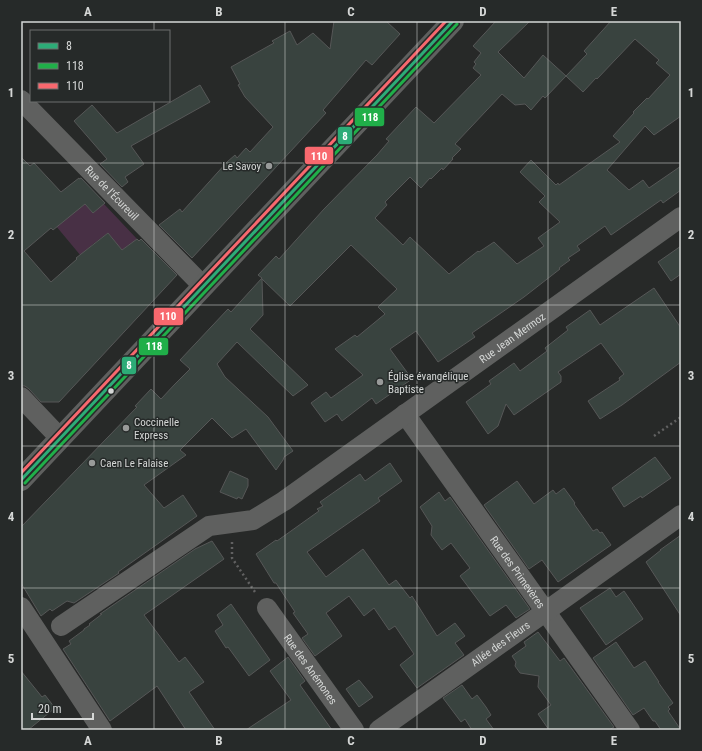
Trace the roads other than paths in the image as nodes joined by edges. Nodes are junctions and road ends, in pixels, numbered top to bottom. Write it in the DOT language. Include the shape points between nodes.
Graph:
graph roads {
  1 [pos="453,21"];
  2 [pos="21,100"];
  3 [pos="681,217"];
  4 [pos="203,286"];
  5 [pos="21,397"];
  6 [pos="405,414"];
  7 [pos="60,438"];
  8 [pos="21,480"];
  9 [pos="681,515"];
  10 [pos="21,607"];
  11 [pos="267,608"];
  12 [pos="546,612"];
  13 [pos="61,626"];
  14 [pos="102,730"];
  15 [pos="354,730"];
  16 [pos="378,730"];
  17 [pos="630,730"];
  1 -- 4 [label="main road"];
  2 -- 4 [label="street, Rue de l'Écureuil"];
  3 -- 6 [label="street, Rue Jean Mermoz"];
  4 -- 7 [label="main road"];
  5 -- 7 [label="street"];
  6 -- 12 [label="street, Rue des Primevères"];
  6 -- 13 [label="street, Rue Jean Mermoz" via="284,501 253,520 209,526"];
  7 -- 8 [label="main road"];
  9 -- 12 [label="street, Allée des Fleurs"];
  10 -- 14 [label="street"];
  11 -- 15 [label="street, Rue des Anémones"];
  12 -- 16 [label="street, Allée des Fleurs"];
  12 -- 17 [label="street, Rue des Primevères"];
}
